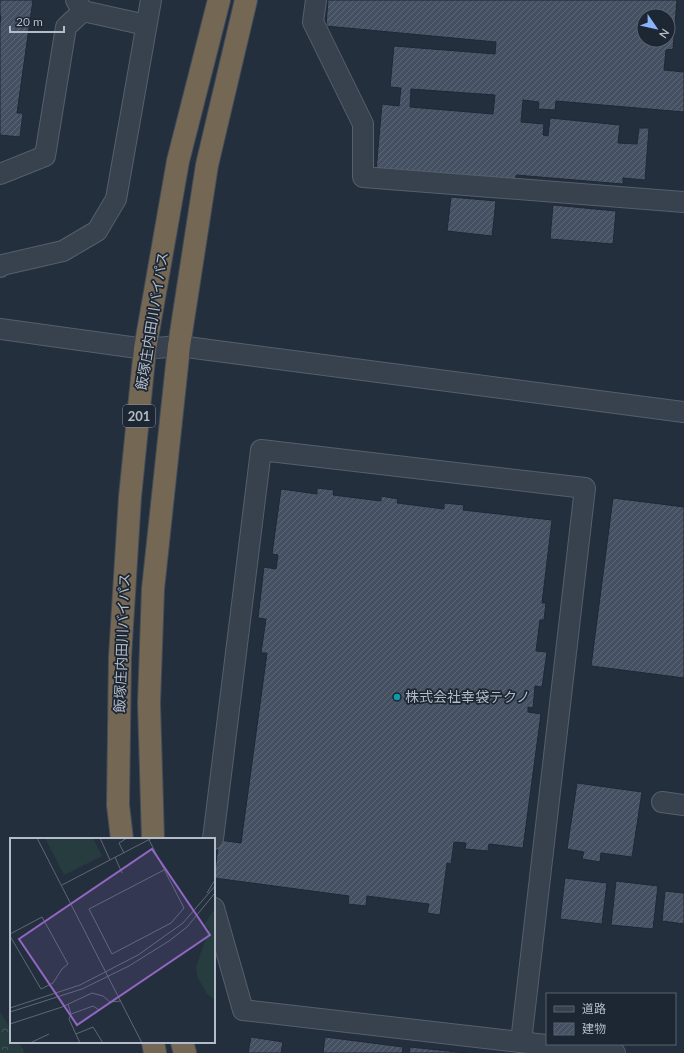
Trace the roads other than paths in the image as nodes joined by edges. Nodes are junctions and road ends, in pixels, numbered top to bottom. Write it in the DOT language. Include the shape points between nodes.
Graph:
graph roads {
  1 [pos="151,0"];
  2 [pos="219,0"];
  3 [pos="246,0"];
  4 [pos="316,0"];
  5 [pos="80,5"];
  6 [pos="146,26"];
  7 [pos="0,174"];
  8 [pos="684,202"];
  9 [pos="0,267"];
  10 [pos="0,329"];
  11 [pos="179,346"];
  12 [pos="145,349"];
  13 [pos="684,412"];
  14 [pos="662,802"];
  15 [pos="684,806"];
  16 [pos="122,838"];
  17 [pos="154,838"];
  18 [pos="213,838"];
  19 [pos="215,912"];
  20 [pos="521,1042"];
  21 [pos="153,1043"];
  22 [pos="546,1045"];
  23 [pos="547,1045"];
  24 [pos="156,1053"];
  25 [pos="615,1053"];
  1 -- 6 [label="street"];
  2 -- 12 [label="highway, 飯塚庄内田川バイパス / 201" via="178,161"];
  3 -- 11 [label="highway, 飯塚庄内田川バイパス / 201" via="207,165"];
  4 -- 8 [label="street" via="313,22 363,124 363,177"];
  5 -- 6 [label="street"];
  5 -- 7 [label="street" via="66,27 45,156"];
  6 -- 9 [label="street" via="116,199 97,231 63,251"];
  10 -- 12 [label="street"];
  11 -- 12 [label="street"];
  11 -- 13 [label="street"];
  11 -- 17 [label="highway, 飯塚庄内田川バイパス / 201" via="153,589 148,704"];
  12 -- 16 [label="highway, 飯塚庄内田川バイパス / 201" via="130,497 120,657 118,805"];
  14 -- 15 [label="street"];
  18 -- 20 [label="street" via="261,450 585,488"];
  19 -- 20 [label="street" via="243,1010"];
  20 -- 22 [label="street"];
  21 -- 24 [label="highway"];
  23 -- 25 [label="street"];
}
